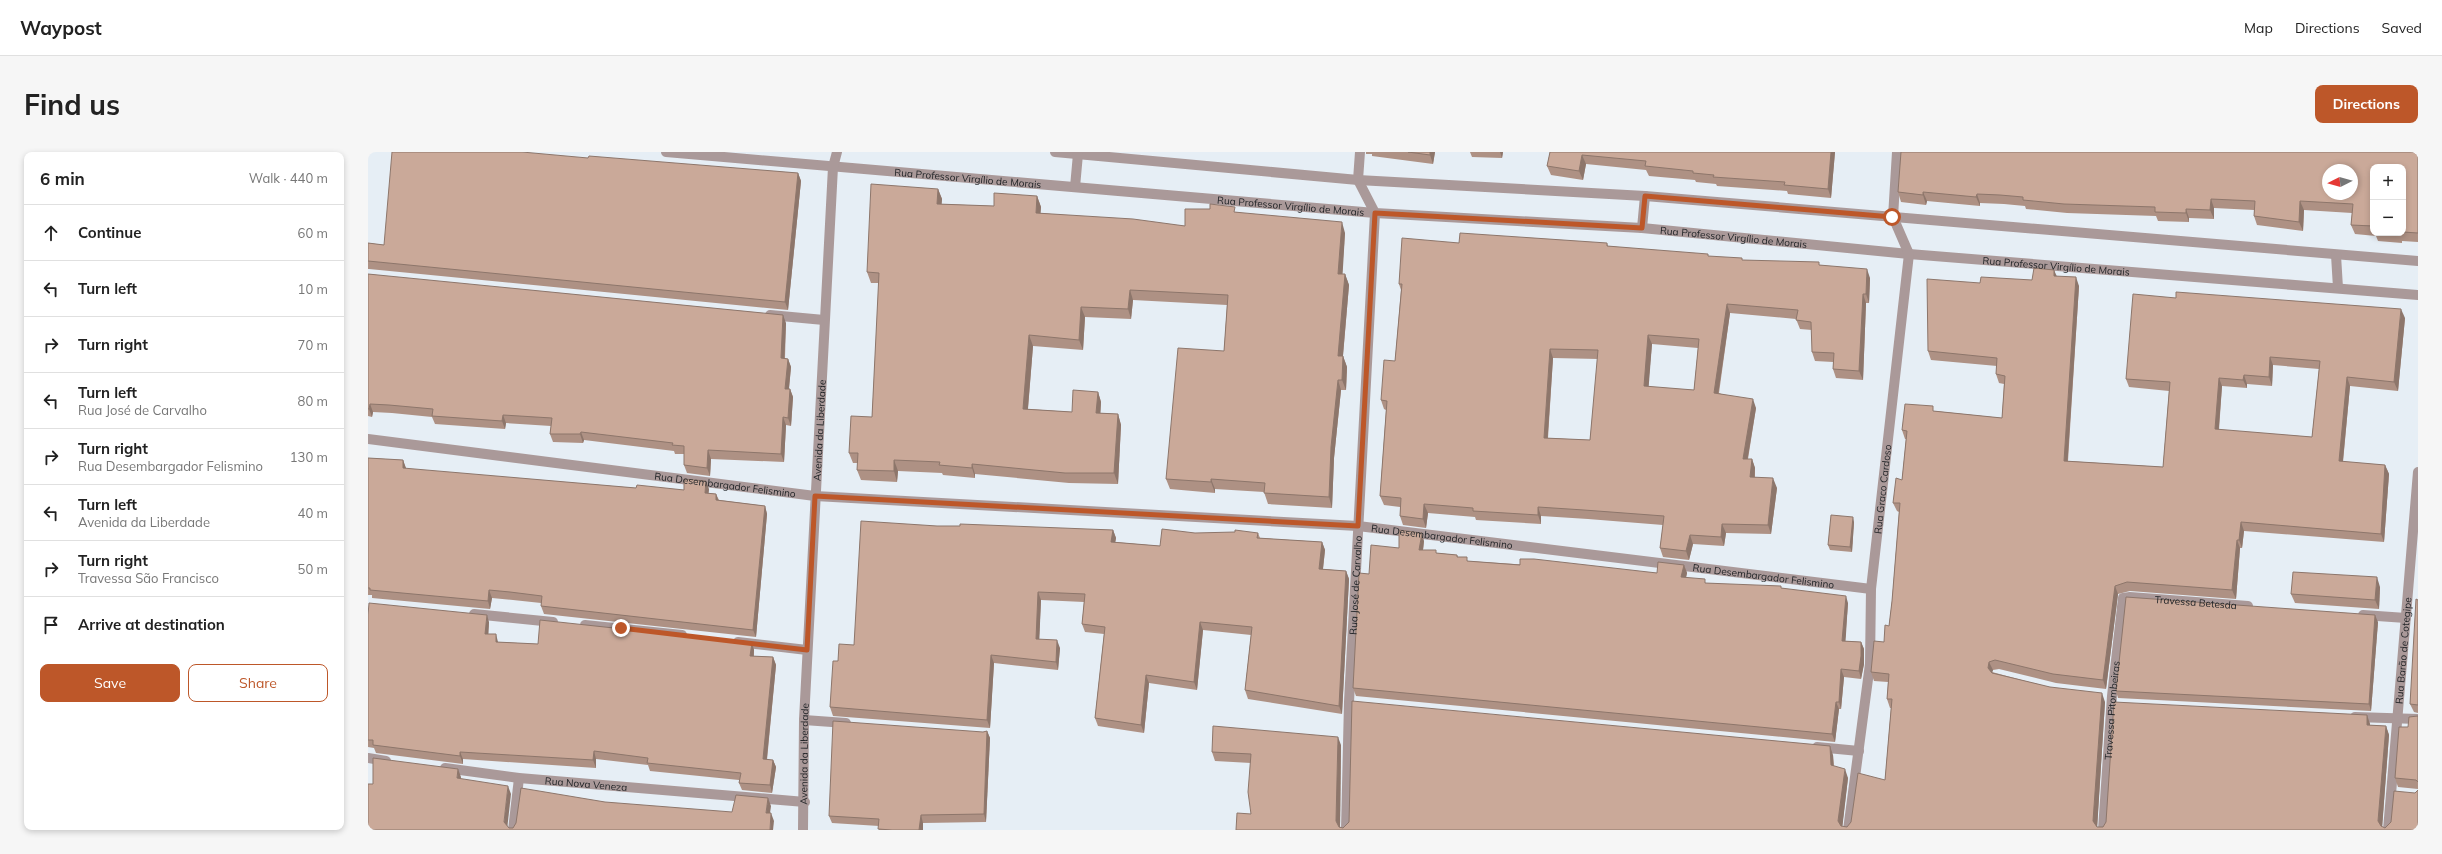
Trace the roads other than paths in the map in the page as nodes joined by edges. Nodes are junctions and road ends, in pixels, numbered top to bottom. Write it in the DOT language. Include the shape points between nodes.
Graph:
graph roads {
  1 [pos="666,152"];
  2 [pos="836,152"];
  3 [pos="1055,152"];
  4 [pos="1360,152"];
  5 [pos="1897,152"];
  6 [pos="1078,154"];
  7 [pos="833,167"];
  8 [pos="1358,180"];
  9 [pos="1075,187"];
  10 [pos="1645,196"];
  11 [pos="1375,213"];
  12 [pos="1892,217"];
  13 [pos="1642,228"];
  14 [pos="1909,254"];
  15 [pos="2336,255"];
  16 [pos="2418,261"];
  17 [pos="2338,288"];
  18 [pos="2418,295"];
  19 [pos="761,314"];
  20 [pos="824,320"];
  21 [pos="368,439"];
  22 [pos="2418,472"];
  23 [pos="815,496"];
  24 [pos="1358,526"];
  25 [pos="1871,589"];
  26 [pos="2130,597"];
  27 [pos="2256,606"];
  28 [pos="463,613"];
  29 [pos="2350,614"];
  30 [pos="2406,618"];
  31 [pos="691,636"];
  32 [pos="730,641"];
  33 [pos="807,650"];
  34 [pos="2098,694"];
  35 [pos="2115,701"];
  36 [pos="2344,717"];
  37 [pos="2399,718"];
  38 [pos="2418,719"];
  39 [pos="804,720"];
  40 [pos="859,724"];
  41 [pos="1804,745"];
  42 [pos="1859,751"];
  43 [pos="368,758"];
  44 [pos="400,762"];
  45 [pos="431,766"];
  46 [pos="519,778"];
  47 [pos="2391,794"];
  48 [pos="2405,794"];
  49 [pos="805,802"];
  50 [pos="513,830"];
  51 [pos="803,830"];
  52 [pos="1346,830"];
  53 [pos="1848,830"];
  54 [pos="2103,830"];
  55 [pos="2388,830"];
  1 -- 7 [label="street, Rua Professor Virgílio de Morais"];
  2 -- 7 [label="street, Avenida da Liberdade"];
  3 -- 6 [label="street"];
  4 -- 8 [label="street"];
  5 -- 12 [label="street"];
  6 -- 8 [label="street"];
  6 -- 9 [label="street"];
  7 -- 9 [label="street, Rua Professor Virgílio de Morais"];
  7 -- 20 [label="street, Avenida da Liberdade"];
  8 -- 10 [label="street"];
  8 -- 11 [label="street"];
  9 -- 11 [label="street, Rua Professor Virgílio de Morais"];
  10 -- 12 [label="street"];
  10 -- 13 [label="street"];
  11 -- 13 [label="street, Rua Professor Virgílio de Morais"];
  11 -- 24 [label="street, Rua José de Carvalho"];
  12 -- 14 [label="street"];
  12 -- 15 [label="street"];
  13 -- 14 [label="street, Rua Professor Virgílio de Morais"];
  14 -- 17 [label="street, Rua Professor Virgílio de Morais"];
  14 -- 25 [label="street, Rua Graco Cardoso"];
  15 -- 16 [label="street"];
  15 -- 17 [label="street"];
  17 -- 18 [label="street, Rua Professor Virgílio de Morais"];
  19 -- 20 [label="street"];
  20 -- 23 [label="street, Avenida da Liberdade"];
  21 -- 23 [label="street, Rua Desembargador Felismino"];
  22 -- 30 [label="street, Rua Barão de Cotegipe"];
  23 -- 24 [label="street, Rua Desembargador Felismino"];
  23 -- 33 [label="street, Avenida da Liberdade"];
  24 -- 25 [label="street, Rua Desembargador Felismino"];
  24 -- 52 [label="street, Rua José de Carvalho"];
  25 -- 42 [label="street, Rua Graco Cardoso" via="1870,664"];
  26 -- 27 [label="street, Travessa Betesda"];
  26 -- 35 [label="street, Travessa Pitombeiras" via="2123,598 2121,605"];
  28 -- 31 [label="street"];
  29 -- 30 [label="street"];
  30 -- 37 [label="street, Rua Barão de Cotegipe"];
  32 -- 33 [label="street"];
  33 -- 39 [label="street, Avenida da Liberdade"];
  34 -- 35 [label="street"];
  35 -- 54 [label="street, Travessa Pitombeiras"];
  36 -- 37 [label="street"];
  37 -- 38 [label="street"];
  37 -- 47 [label="street, Rua Barão de Cotegipe"];
  39 -- 40 [label="street"];
  39 -- 49 [label="street, Avenida da Liberdade"];
  41 -- 42 [label="street"];
  42 -- 53 [label="street, Rua Graco Cardoso"];
  43 -- 44 [label="street"];
  45 -- 46 [label="street, Rua Nova Veneza"];
  46 -- 49 [label="street, Rua Nova Veneza"];
  46 -- 50 [label="street"];
  47 -- 48 [label="street"];
  47 -- 55 [label="street, Rua Barão de Cotegipe"];
  49 -- 51 [label="street, Avenida da Liberdade"];
}
